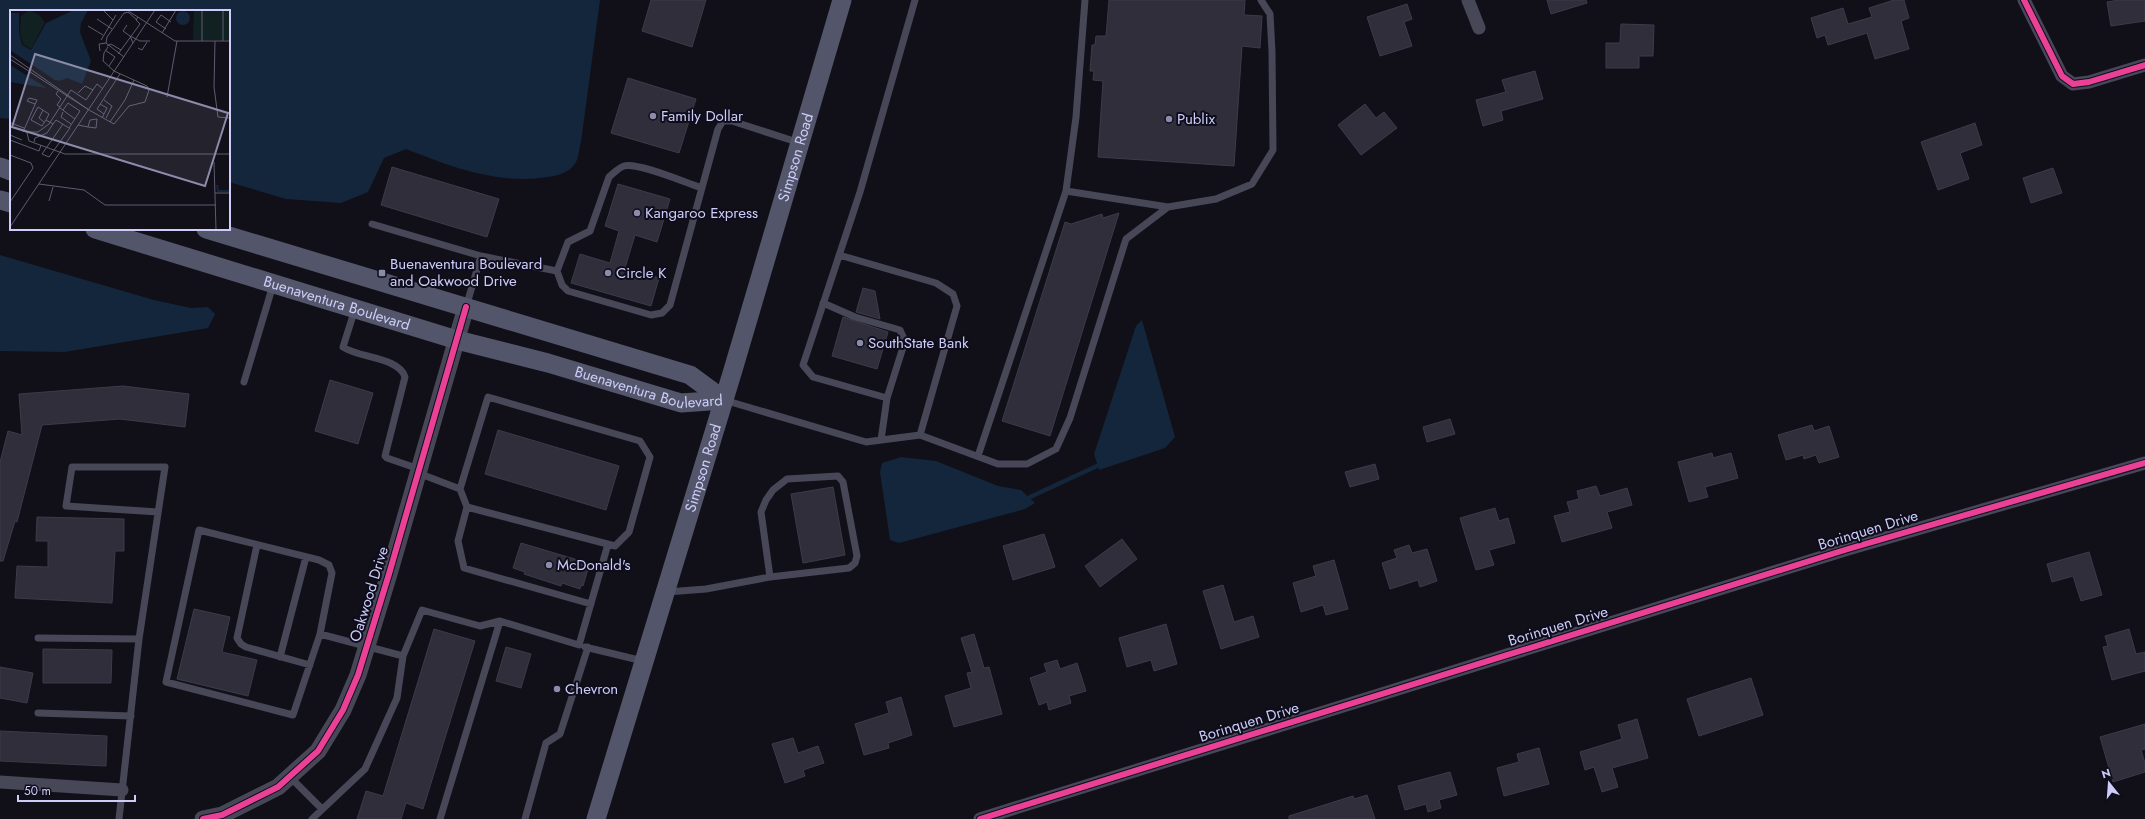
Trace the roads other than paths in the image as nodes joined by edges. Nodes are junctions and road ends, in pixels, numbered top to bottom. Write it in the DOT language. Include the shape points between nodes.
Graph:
graph roads {
  1 [pos="842,0"];
  2 [pos="915,0"];
  3 [pos="1085,0"];
  4 [pos="1261,0"];
  5 [pos="1468,0"];
  6 [pos="2024,0"];
  7 [pos="1478,28"];
  8 [pos="2145,65"];
  9 [pos="800,143"];
  10 [pos="0,167"];
  11 [pos="10,171"];
  12 [pos="702,188"];
  13 [pos="1066,191"];
  14 [pos="0,200"];
  15 [pos="10,204"];
  16 [pos="1168,207"];
  17 [pos="372,224"];
  18 [pos="98,230"];
  19 [pos="209,230"];
  20 [pos="481,256"];
  21 [pos="839,256"];
  22 [pos="557,271"];
  23 [pos="273,283"];
  24 [pos="823,303"];
  25 [pos="466,307"];
  26 [pos="355,308"];
  27 [pos="457,340"];
  28 [pos="244,382"];
  29 [pos="887,398"];
  30 [pos="724,400"];
  31 [pos="920,435"];
  32 [pos="881,440"];
  33 [pos="978,456"];
  34 [pos="2145,462"];
  35 [pos="419,471"];
  36 [pos="460,488"];
  37 [pos="467,507"];
  38 [pos="158,512"];
  39 [pos="608,544"];
  40 [pos="257,546"];
  41 [pos="306,557"];
  42 [pos="770,577"];
  43 [pos="665,592"];
  44 [pos="591,604"];
  45 [pos="500,621"];
  46 [pos="320,634"];
  47 [pos="38,638"];
  48 [pos="139,639"];
  49 [pos="579,645"];
  50 [pos="367,647"];
  51 [pos="588,647"];
  52 [pos="403,656"];
  53 [pos="280,657"];
  54 [pos="644,662"];
  55 [pos="310,665"];
  56 [pos="38,713"];
  57 [pos="131,716"];
  58 [pos="290,777"];
  59 [pos="0,782"];
  60 [pos="122,790"];
  61 [pos="322,809"];
  62 [pos="119,819"];
  63 [pos="203,819"];
  64 [pos="312,819"];
  65 [pos="440,819"];
  66 [pos="525,819"];
  67 [pos="596,819"];
  68 [pos="980,819"];
  1 -- 9 [label="main road, Simpson Road"];
  2 -- 21 [label="lane"];
  3 -- 13 [label="lane" via="1076,117"];
  4 -- 16 [label="lane" via="1270,14 1273,150 1252,184 1216,199"];
  5 -- 7 [label="street"];
  6 -- 8 [label="street" via="2062,76 2073,84 2089,82"];
  9 -- 12 [label="lane" via="732,121 723,121 718,130"];
  9 -- 30 [label="main road, Simpson Road"];
  10 -- 11 [label="main road"];
  12 -- 22 [label="lane" via="639,167 625,166 615,171 609,177 590,231 568,242"];
  12 -- 22 [label="lane" via="670,305 662,313 651,315 568,291 562,285"];
  13 -- 16 [label="lane"];
  13 -- 33 [label="lane"];
  14 -- 15 [label="main road"];
  16 -- 33 [label="lane" via="1126,239 1070,418 1056,449 1027,464 998,464"];
  17 -- 20 [label="lane"];
  18 -- 23 [label="main road, Buenaventura Boulevard"];
  19 -- 25 [label="main road, Buenaventura Boulevard"];
  20 -- 22 [label="lane"];
  20 -- 25 [label="lane"];
  21 -- 24 [label="lane"];
  21 -- 31 [label="lane" via="936,283 953,294 957,306"];
  23 -- 26 [label="main road, Buenaventura Boulevard"];
  23 -- 28 [label="lane"];
  24 -- 29 [label="lane" via="855,317 900,330 905,341"];
  24 -- 29 [label="lane" via="803,365 813,377"];
  25 -- 27 [label="street, Oakwood Drive"];
  25 -- 30 [label="main road, Buenaventura Boulevard" via="690,374"];
  26 -- 27 [label="main road, Buenaventura Boulevard"];
  26 -- 35 [label="lane" via="343,347 396,366 404,373 405,378 385,456"];
  27 -- 30 [label="main road, Buenaventura Boulevard" via="548,363 681,403"];
  27 -- 35 [label="street, Oakwood Drive"];
  29 -- 32 [label="lane"];
  30 -- 32 [label="lane" via="866,442"];
  30 -- 43 [label="main road, Simpson Road"];
  31 -- 32 [label="lane"];
  31 -- 33 [label="lane"];
  34 -- 68 [label="street, Borinquen Drive" via="1848,549"];
  35 -- 36 [label="lane"];
  35 -- 50 [label="street, Oakwood Drive"];
  36 -- 37 [label="lane"];
  36 -- 39 [label="lane" via="488,397 640,441 650,457 629,532 615,546"];
  37 -- 39 [label="lane"];
  37 -- 44 [label="lane" via="458,541 464,568"];
  38 -- 38 [label="lane" via="165,467 72,467 66,506"];
  38 -- 48 [label="lane"];
  39 -- 44 [label="lane"];
  40 -- 41 [label="lane"];
  40 -- 53 [label="lane" via="237,638 246,647"];
  40 -- 55 [label="lane" via="199,530 166,682 293,715"];
  41 -- 46 [label="lane" via="329,565 332,573"];
  41 -- 53 [label="lane"];
  42 -- 42 [label="lane" via="761,512 766,500 773,490 787,479 838,476 843,482 857,556 855,563 849,568"];
  42 -- 43 [label="lane" via="706,589"];
  43 -- 54 [label="main road, Simpson Road"];
  44 -- 49 [label="lane"];
  45 -- 49 [label="lane"];
  45 -- 52 [label="lane" via="480,626 422,610"];
  45 -- 65 [label="lane"];
  46 -- 50 [label="lane"];
  46 -- 55 [label="lane"];
  47 -- 48 [label="lane"];
  48 -- 57 [label="lane"];
  49 -- 51 [label="lane"];
  50 -- 52 [label="lane"];
  50 -- 58 [label="street, Oakwood Drive" via="343,710 318,751"];
  51 -- 54 [label="lane"];
  51 -- 66 [label="lane" via="560,734 546,743"];
  52 -- 61 [label="lane" via="397,698 365,769"];
  53 -- 55 [label="lane"];
  54 -- 67 [label="main road, Simpson Road"];
  56 -- 57 [label="lane"];
  57 -- 60 [label="lane"];
  58 -- 61 [label="lane"];
  58 -- 63 [label="street, Oakwood Drive" via="278,787 222,815"];
  59 -- 60 [label="street"];
  60 -- 62 [label="lane"];
  61 -- 64 [label="lane"];
}
